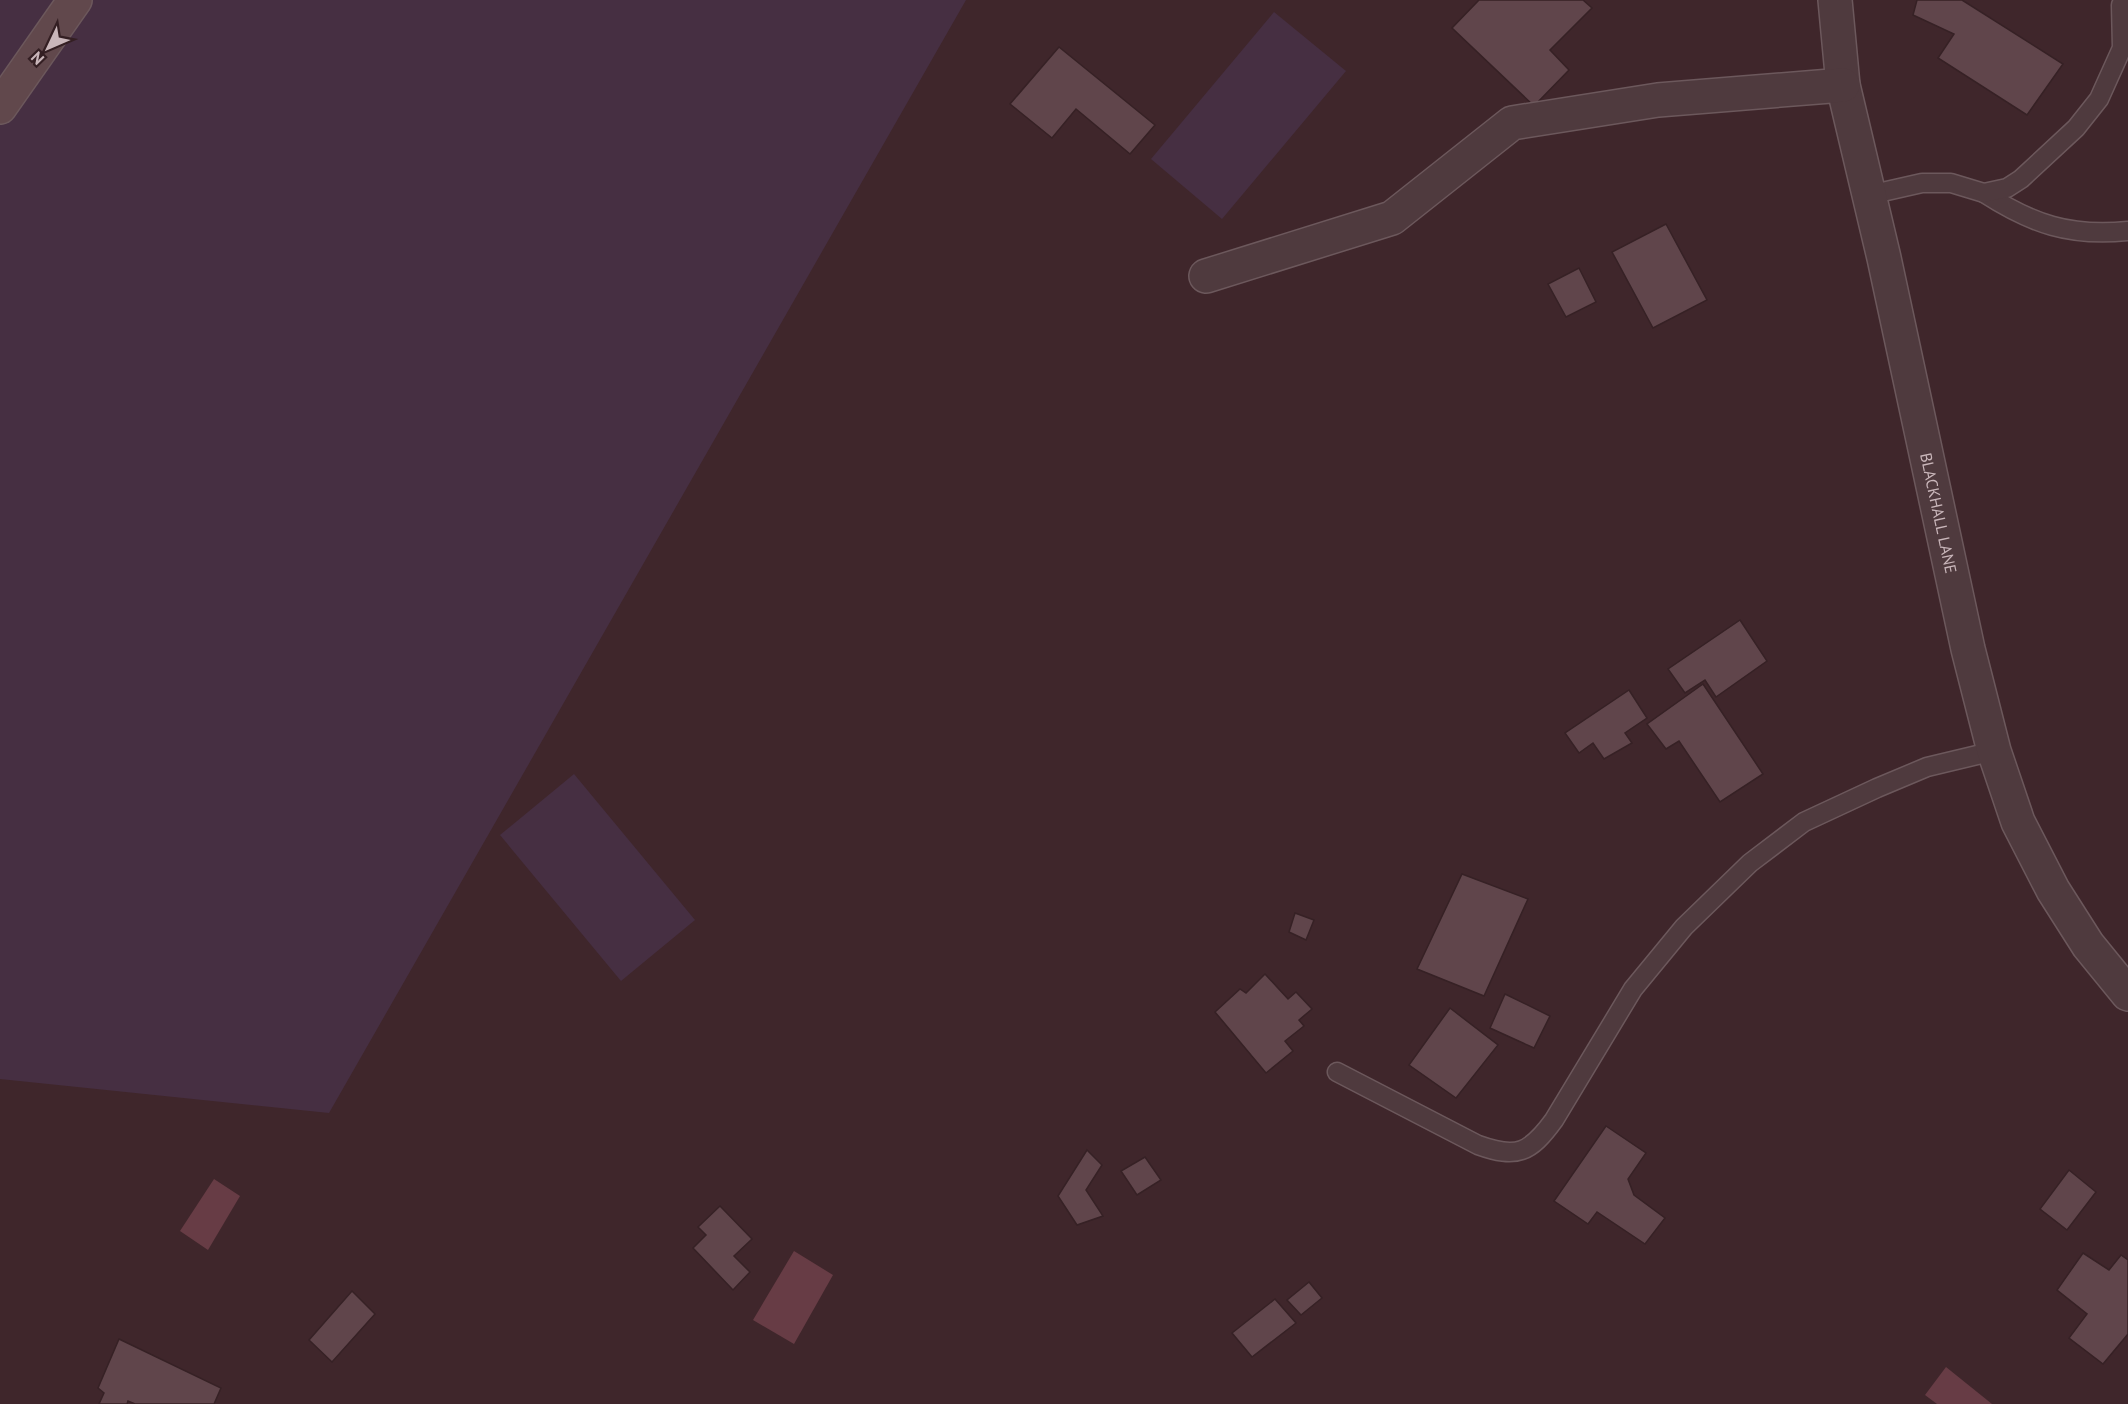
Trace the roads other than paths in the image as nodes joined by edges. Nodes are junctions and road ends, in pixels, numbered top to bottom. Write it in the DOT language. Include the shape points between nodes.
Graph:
graph roads {
  1 [pos="75,0"];
  2 [pos="1834,0"];
  3 [pos="2121,5"];
  4 [pos="1843,86"];
  5 [pos="0,107"];
  6 [pos="1984,193"];
  7 [pos="1869,195"];
  8 [pos="2128,231"];
  9 [pos="1206,276"];
  10 [pos="1994,751"];
  11 [pos="2128,994"];
  12 [pos="1337,1072"];
  1 -- 5 [label="street"];
  2 -- 4 [label="street, BLACKHALL LANE"];
  3 -- 6 [label="lane" via="2122,48 2099,99 2076,128 2021,179 2007,188"];
  4 -- 7 [label="street, BLACKHALL LANE"];
  4 -- 9 [label="street" via="1658,100 1512,123 1392,218"];
  6 -- 7 [label="lane" via="1941,183"];
  6 -- 8 [label="lane" via="2016,214 2054,229 2103,234"];
  7 -- 10 [label="street, BLACKHALL LANE"];
  10 -- 11 [label="street, BLACKHALL LANE" via="2018,822 2054,890 2088,945"];
  10 -- 12 [label="lane" via="1926,767 1877,788 1804,822 1750,863 1684,927 1633,989 1554,1119 1539,1140 1523,1151 1501,1154 1478,1145"];
}
